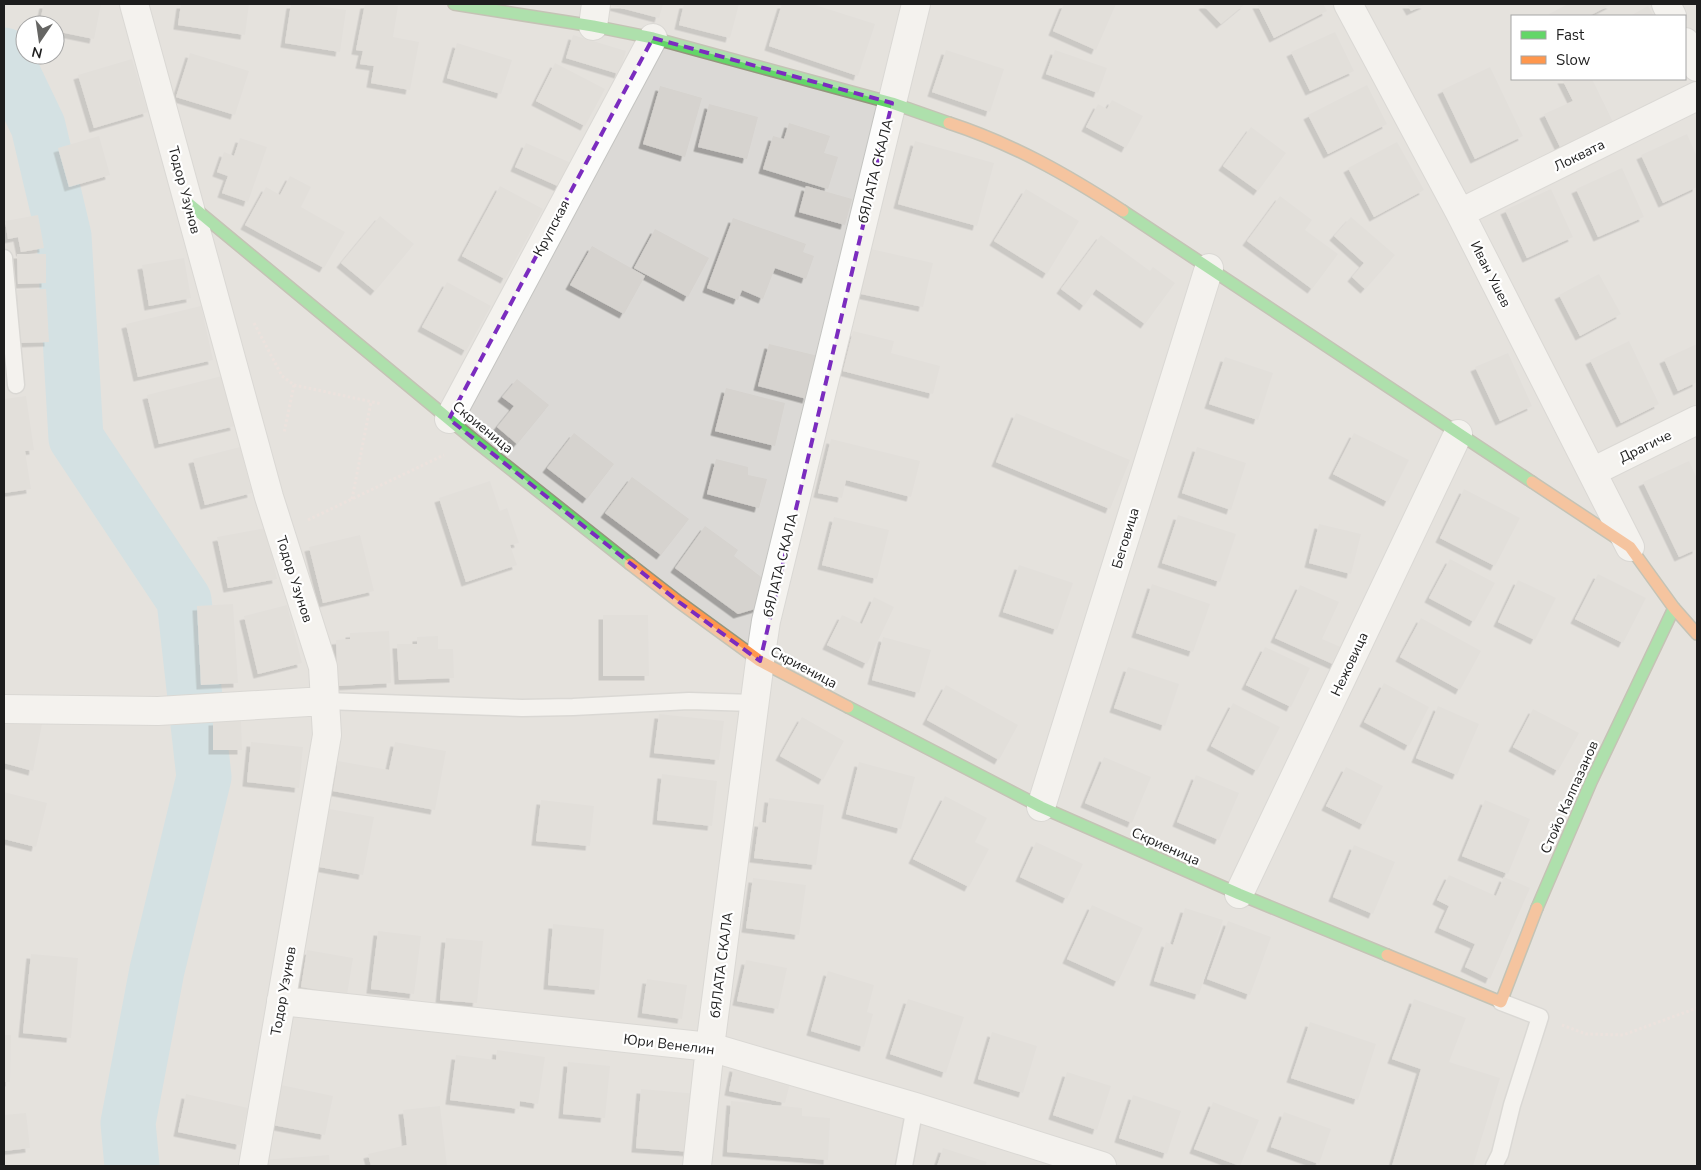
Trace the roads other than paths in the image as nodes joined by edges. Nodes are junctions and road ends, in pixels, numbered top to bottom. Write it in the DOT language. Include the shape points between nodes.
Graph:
graph roads {
  1 [pos="134,4"];
  2 [pos="454,4"];
  3 [pos="916,4"];
  4 [pos="1348,4"];
  5 [pos="595,15"];
  6 [pos="653,38"];
  7 [pos="1686,44"];
  8 [pos="1697,67"];
  9 [pos="1697,96"];
  10 [pos="892,103"];
  11 [pos="188,203"];
  12 [pos="1460,213"];
  13 [pos="4,258"];
  14 [pos="1209,268"];
  15 [pos="16,385"];
  16 [pos="449,419"];
  17 [pos="1697,420"];
  18 [pos="1458,434"];
  19 [pos="1592,472"];
  20 [pos="1630,547"];
  21 [pos="1674,608"];
  22 [pos="1697,633"];
  23 [pos="760,660"];
  24 [pos="325,701"];
  25 [pos="754,703"];
  26 [pos="4,709"];
  27 [pos="1041,807"];
  28 [pos="1239,894"];
  29 [pos="281,1001"];
  30 [pos="1502,1002"];
  31 [pos="710,1047"];
  32 [pos="915,1107"];
  33 [pos="253,1166"];
  34 [pos="698,1166"];
  35 [pos="904,1166"];
  36 [pos="1102,1166"];
  37 [pos="1494,1166"];
  1 -- 11 [label="street, Тодор Узунов"];
  2 -- 5 [label="street"];
  3 -- 10 [label="street, бЯЛАТА СКАЛА"];
  4 -- 12 [label="street, Иван Ушев"];
  5 -- 6 [label="street"];
  6 -- 10 [label="street"];
  6 -- 16 [label="street, Крупская"];
  7 -- 8 [label="street"];
  9 -- 12 [label="street, Локвата"];
  10 -- 14 [label="street" via="974,131 1032,156 1091,190"];
  10 -- 23 [label="street, бЯЛАТА СКАЛА" via="766,621"];
  11 -- 16 [label="street, Скриеница"];
  11 -- 24 [label="street, Тодор Узунов" via="281,534 324,667"];
  12 -- 19 [label="street, Иван Ушев"];
  13 -- 15 [label="lane"];
  14 -- 18 [label="street"];
  14 -- 27 [label="street, Беговица"];
  16 -- 23 [label="street, Скриеница" via="679,602"];
  17 -- 19 [label="street, Драгиче"];
  18 -- 20 [label="street"];
  18 -- 28 [label="street, Нежовица"];
  19 -- 20 [label="street, Иван Ушев"];
  20 -- 21 [label="street"];
  21 -- 22 [label="street"];
  21 -- 30 [label="street, Стойо Калпазанов" via="1591,782 1539,902"];
  23 -- 25 [label="street, бЯЛАТА СКАЛА"];
  23 -- 27 [label="street, Скриеница"];
  24 -- 25 [label="lane" via="522,708 688,701"];
  24 -- 26 [label="street" via="158,711"];
  24 -- 29 [label="street, Тодор Узунов" via="327,735"];
  25 -- 31 [label="street, бЯЛАТА СКАЛА"];
  27 -- 28 [label="street, Скриеница"];
  28 -- 30 [label="street, Скриеница"];
  29 -- 31 [label="street, Юри Венелин"];
  29 -- 33 [label="street, Тодор Узунов"];
  30 -- 37 [label="lane" via="1540,1017"];
  31 -- 32 [label="street, Юри Венелин"];
  31 -- 34 [label="street, бЯЛАТА СКАЛА"];
  32 -- 35 [label="lane"];
  32 -- 36 [label="street, Юри Венелин"];
}
